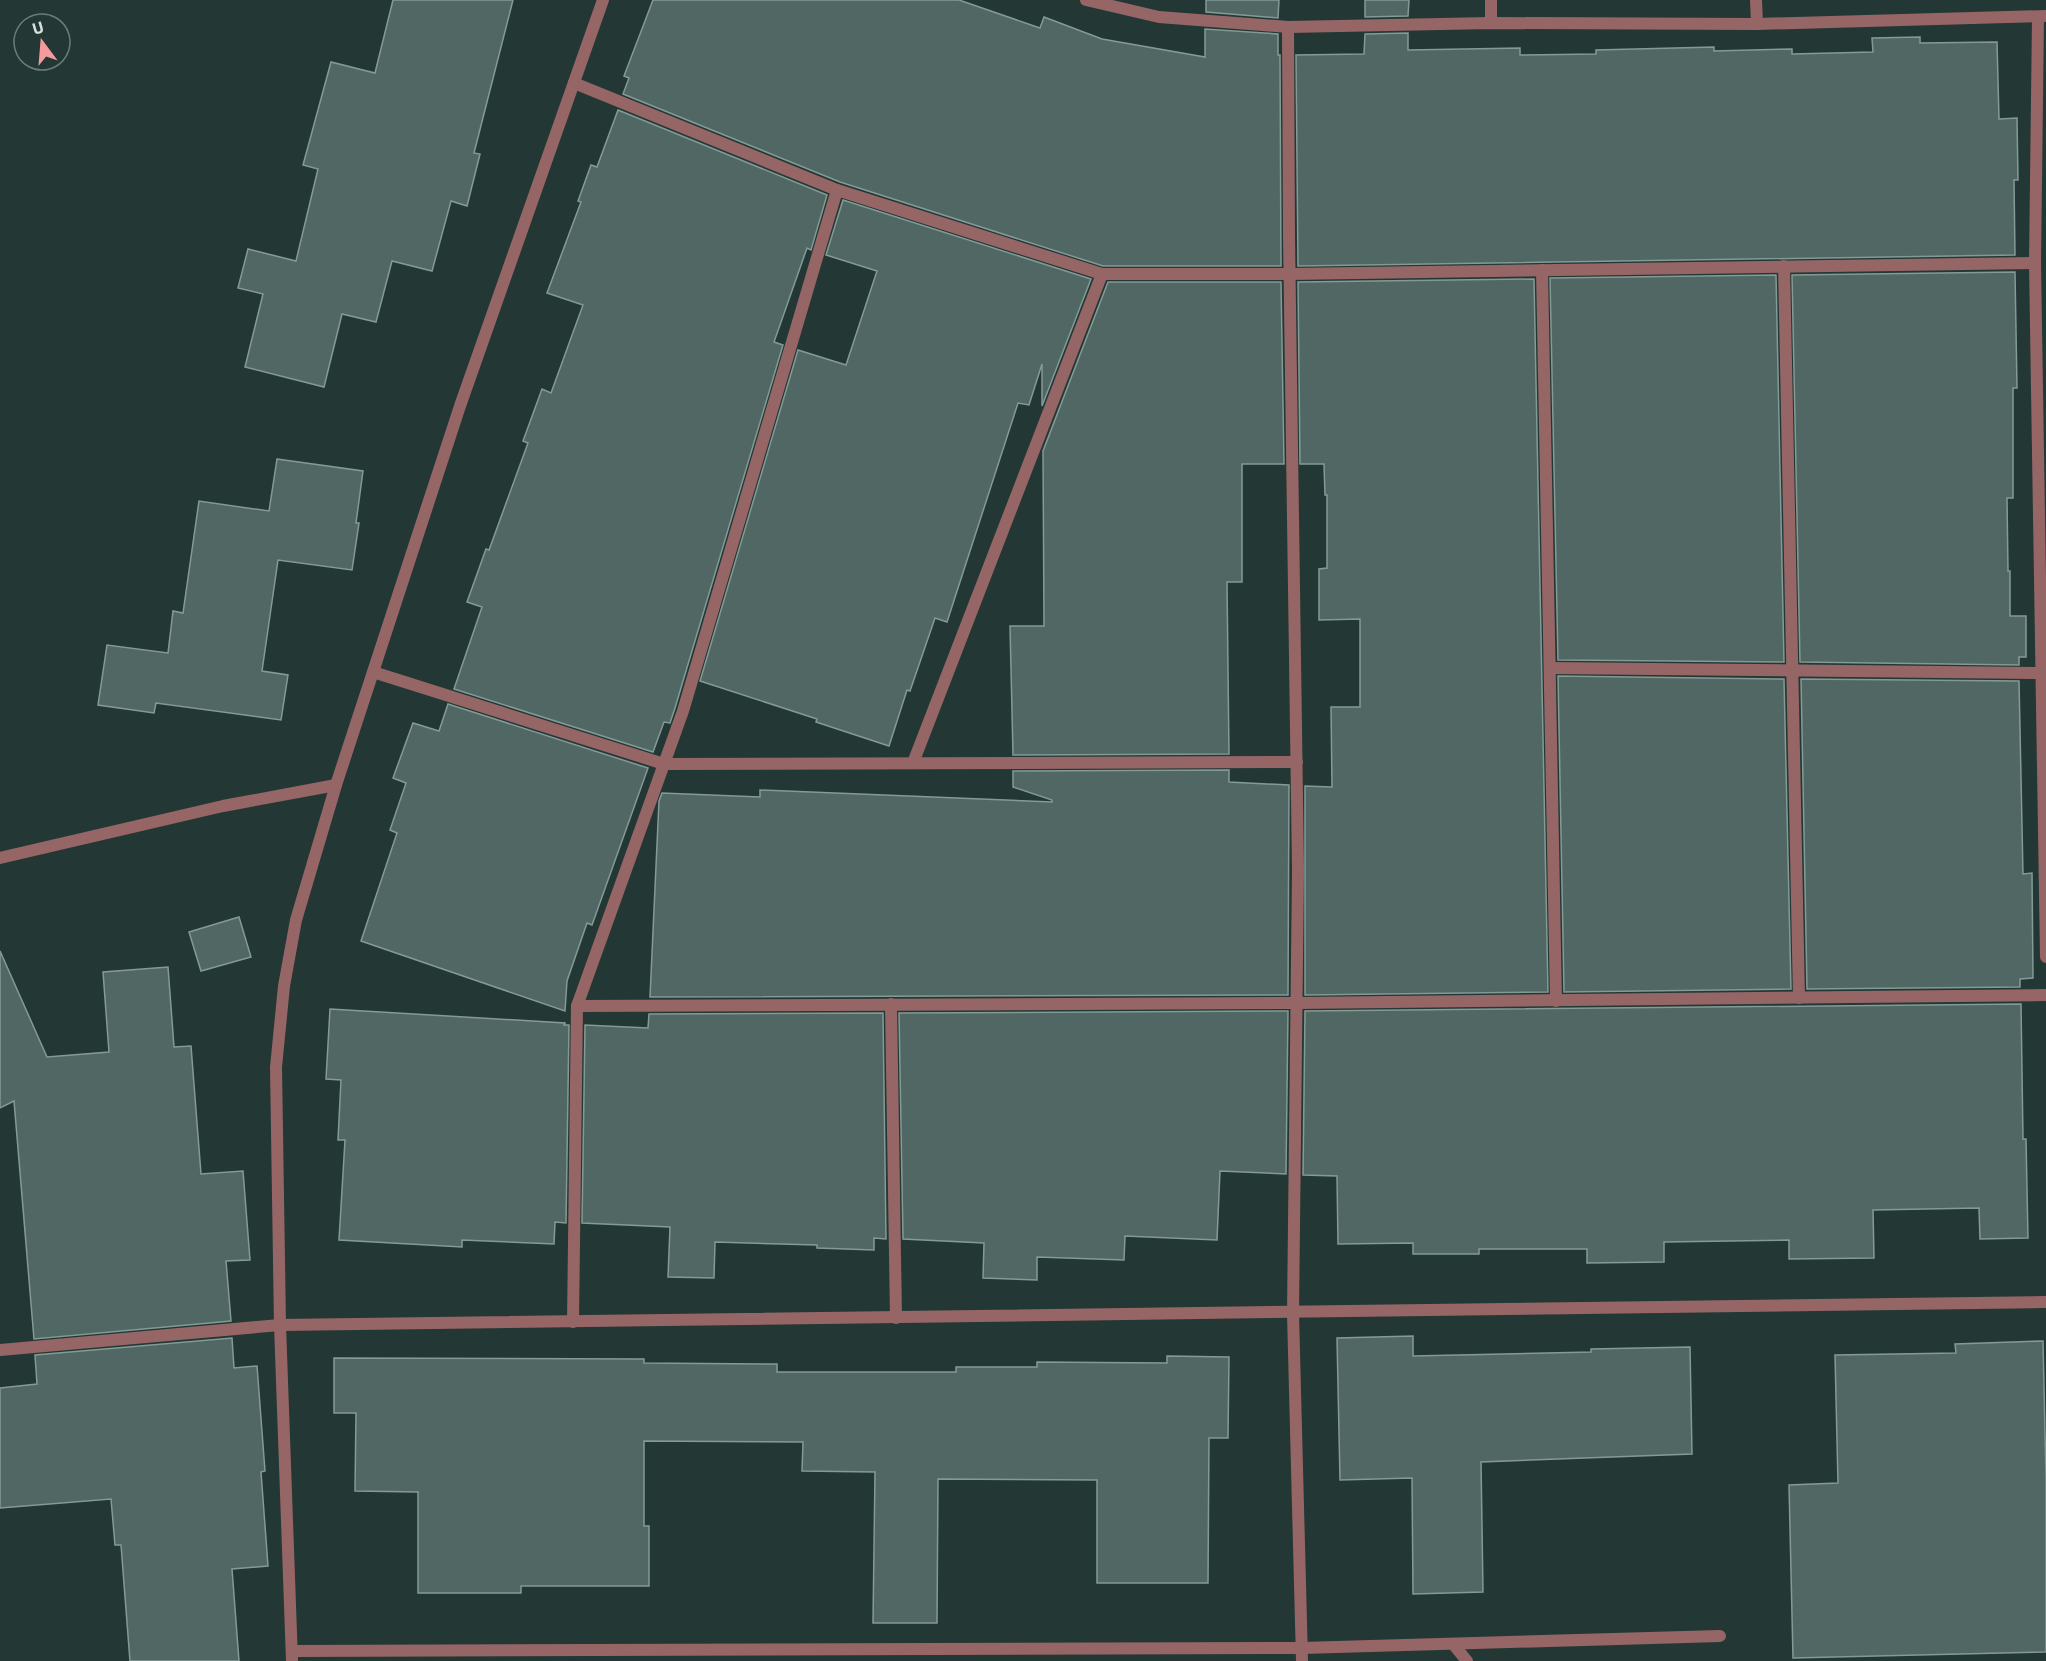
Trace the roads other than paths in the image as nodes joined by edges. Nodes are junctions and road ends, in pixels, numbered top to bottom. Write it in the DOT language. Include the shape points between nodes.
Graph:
graph roads {
  1 [pos="603,0"];
  2 [pos="1086,0"];
  3 [pos="1491,0"];
  4 [pos="1756,0"];
  5 [pos="2042,17"];
  6 [pos="1491,23"];
  7 [pos="1756,24"];
  8 [pos="1288,27"];
  9 [pos="574,83"];
  10 [pos="837,190"];
  11 [pos="2035,263"];
  12 [pos="1784,266"];
  13 [pos="1542,270"];
  14 [pos="1102,274"];
  15 [pos="1289,274"];
  16 [pos="1550,668"];
  17 [pos="1793,670"];
  18 [pos="373,672"];
  19 [pos="2042,673"];
  20 [pos="2044,738"];
  21 [pos="1296,762"];
  22 [pos="914,763"];
  23 [pos="664,764"];
  24 [pos="336,785"];
  25 [pos="0,858"];
  26 [pos="2046,957"];
  27 [pos="2046,995"];
  28 [pos="1799,998"];
  29 [pos="1556,1001"];
  30 [pos="1296,1003"];
  31 [pos="891,1004"];
  32 [pos="577,1006"];
  33 [pos="2046,1302"];
  34 [pos="1293,1313"];
  35 [pos="896,1318"];
  36 [pos="573,1322"];
  37 [pos="280,1325"];
  38 [pos="0,1350"];
  39 [pos="1720,1636"];
  40 [pos="1453,1644"];
  41 [pos="1302,1655"];
  42 [pos="292,1656"];
  43 [pos="1467,1661"];
  1 -- 9 [label="street"];
  2 -- 8 [label="street" via="1159,17"];
  3 -- 6 [label="street"];
  4 -- 7 [label="street"];
  5 -- 7 [label="street"];
  5 -- 11 [label="street"];
  6 -- 7 [label="street"];
  6 -- 8 [label="street"];
  8 -- 15 [label="street"];
  9 -- 10 [label="street"];
  9 -- 18 [label="street" via="460,406"];
  10 -- 14 [label="street"];
  10 -- 23 [label="street"];
  11 -- 12 [label="street"];
  11 -- 19 [label="street"];
  12 -- 13 [label="street"];
  12 -- 17 [label="street"];
  13 -- 15 [label="street"];
  13 -- 16 [label="street"];
  14 -- 15 [label="street"];
  14 -- 22 [label="street"];
  15 -- 21 [label="street"];
  16 -- 17 [label="street"];
  16 -- 29 [label="street"];
  17 -- 19 [label="street"];
  17 -- 28 [label="street"];
  18 -- 23 [label="street"];
  18 -- 24 [label="street"];
  19 -- 20 [label="street"];
  20 -- 26 [label="street"];
  21 -- 22 [label="street"];
  21 -- 30 [label="street"];
  22 -- 23 [label="street"];
  23 -- 32 [label="street"];
  24 -- 25 [label="street" via="224,806"];
  24 -- 37 [label="street" via="296,920 283,998 276,1067"];
  27 -- 28 [label="street"];
  28 -- 29 [label="street"];
  29 -- 30 [label="street"];
  30 -- 31 [label="street"];
  30 -- 34 [label="street"];
  31 -- 32 [label="street"];
  31 -- 35 [label="street"];
  32 -- 36 [label="street"];
  33 -- 34 [label="street"];
  34 -- 35 [label="street"];
  34 -- 41 [label="street"];
  35 -- 36 [label="street"];
  36 -- 37 [label="street"];
  37 -- 38 [label="street"];
  37 -- 42 [label="street"];
  39 -- 40 [label="street"];
  40 -- 41 [label="street"];
  40 -- 43 [label="street"];
  41 -- 42 [label="street"];
}
